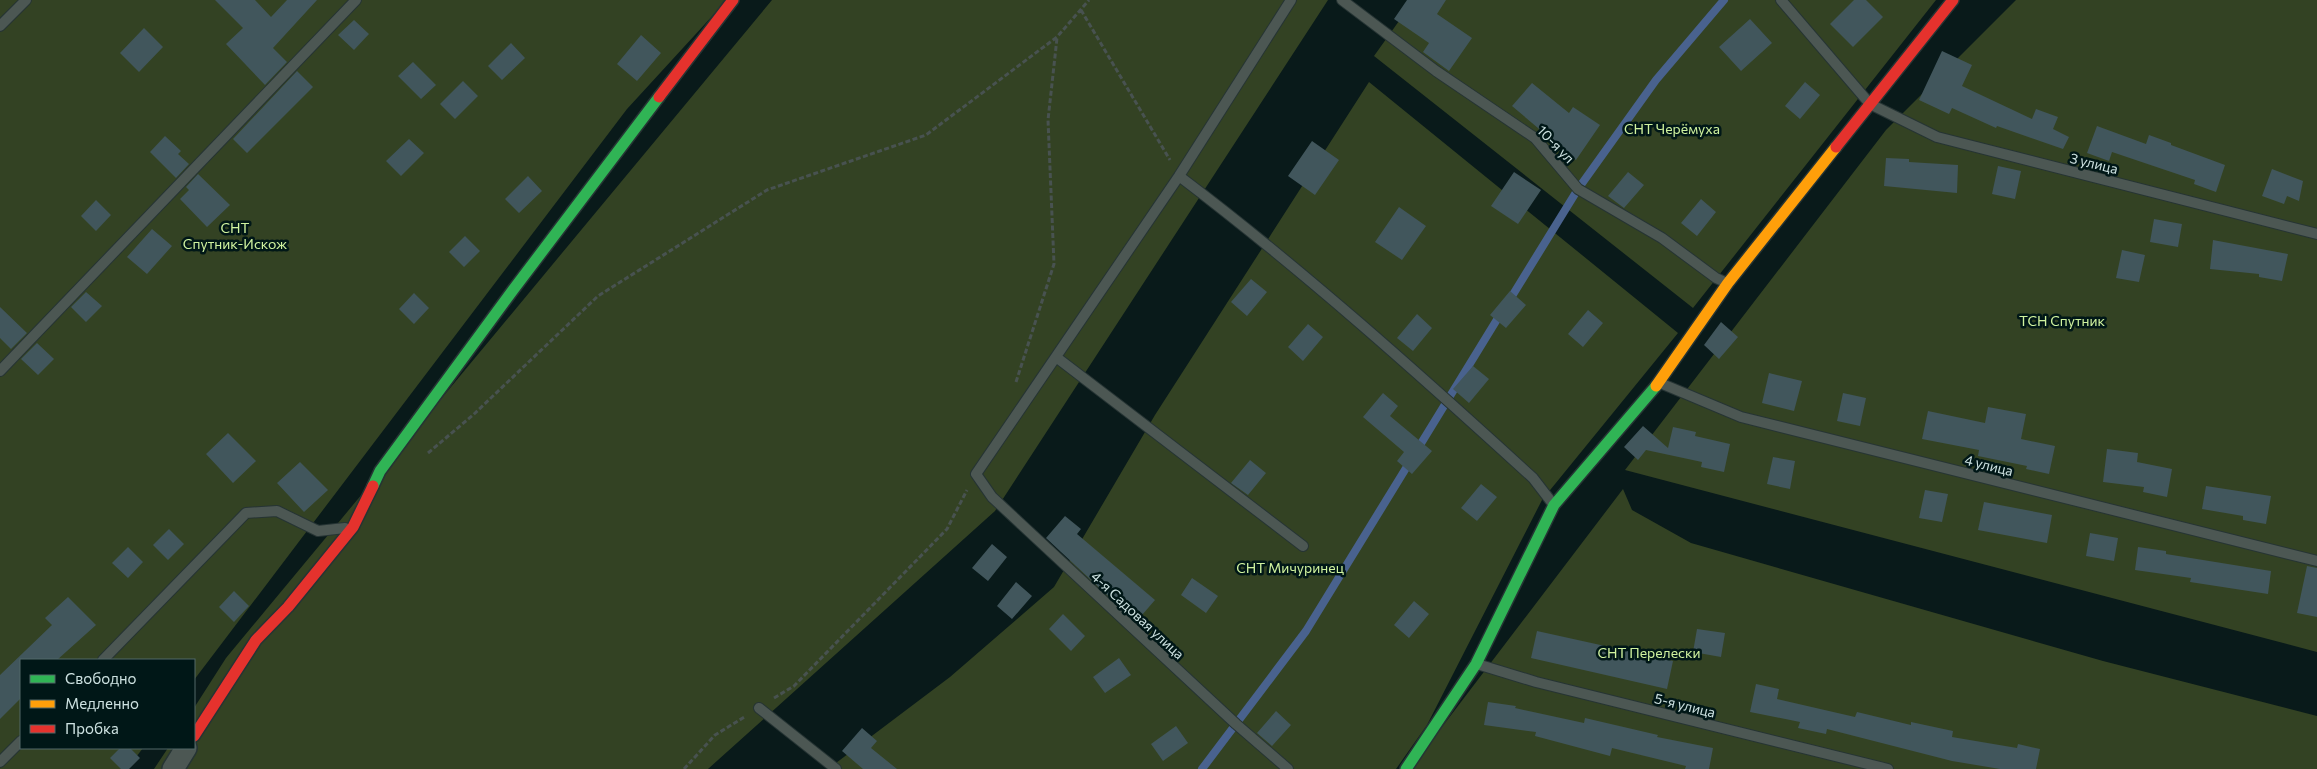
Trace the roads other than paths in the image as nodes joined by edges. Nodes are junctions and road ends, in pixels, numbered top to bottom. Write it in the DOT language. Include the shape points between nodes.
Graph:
graph roads {
  1 [pos="26,0"];
  2 [pos="356,0"];
  3 [pos="733,0"];
  4 [pos="1291,0"];
  5 [pos="1342,0"];
  6 [pos="1781,0"];
  7 [pos="1953,0"];
  8 [pos="0,26"];
  9 [pos="1870,104"];
  10 [pos="1179,176"];
  11 [pos="2317,234"];
  12 [pos="1728,283"];
  13 [pos="1056,357"];
  14 [pos="0,371"];
  15 [pos="1659,383"];
  16 [pos="1554,505"];
  17 [pos="354,527"];
  18 [pos="1303,546"];
  19 [pos="2317,561"];
  20 [pos="104,659"];
  21 [pos="1476,664"];
  22 [pos="759,708"];
  23 [pos="195,734"];
  24 [pos="20,743"];
  25 [pos="185,749"];
  26 [pos="0,762"];
  27 [pos="172,769"];
  28 [pos="836,769"];
  29 [pos="1288,769"];
  30 [pos="1406,769"];
  31 [pos="1888,769"];
  1 -- 8 [label="lane"];
  2 -- 14 [label="lane"];
  3 -- 17 [label="street" via="380,472"];
  4 -- 10 [label="lane"];
  5 -- 12 [label="lane, 10-я ул" via="1535,138 1578,189 1662,238 1716,278"];
  6 -- 9 [label="lane"];
  7 -- 9 [label="street"];
  9 -- 11 [label="lane, 3 улица" via="1937,137"];
  9 -- 12 [label="street"];
  10 -- 13 [label="lane"];
  10 -- 16 [label="lane" via="1362,323 1533,478"];
  12 -- 15 [label="street"];
  13 -- 18 [label="lane"];
  13 -- 29 [label="lane, 4-я Садовая улица" via="976,474 999,504"];
  15 -- 16 [label="street"];
  15 -- 19 [label="lane, 4 улица" via="1741,417"];
  16 -- 21 [label="street"];
  17 -- 20 [label="lane" via="318,532 277,511 246,513"];
  17 -- 23 [label="street" via="288,607 256,640"];
  21 -- 30 [label="street"];
  21 -- 31 [label="lane, 5-я улица" via="1536,682"];
  22 -- 28 [label="lane"];
  24 -- 26 [label="lane"];
  25 -- 27 [label="street"];
}
